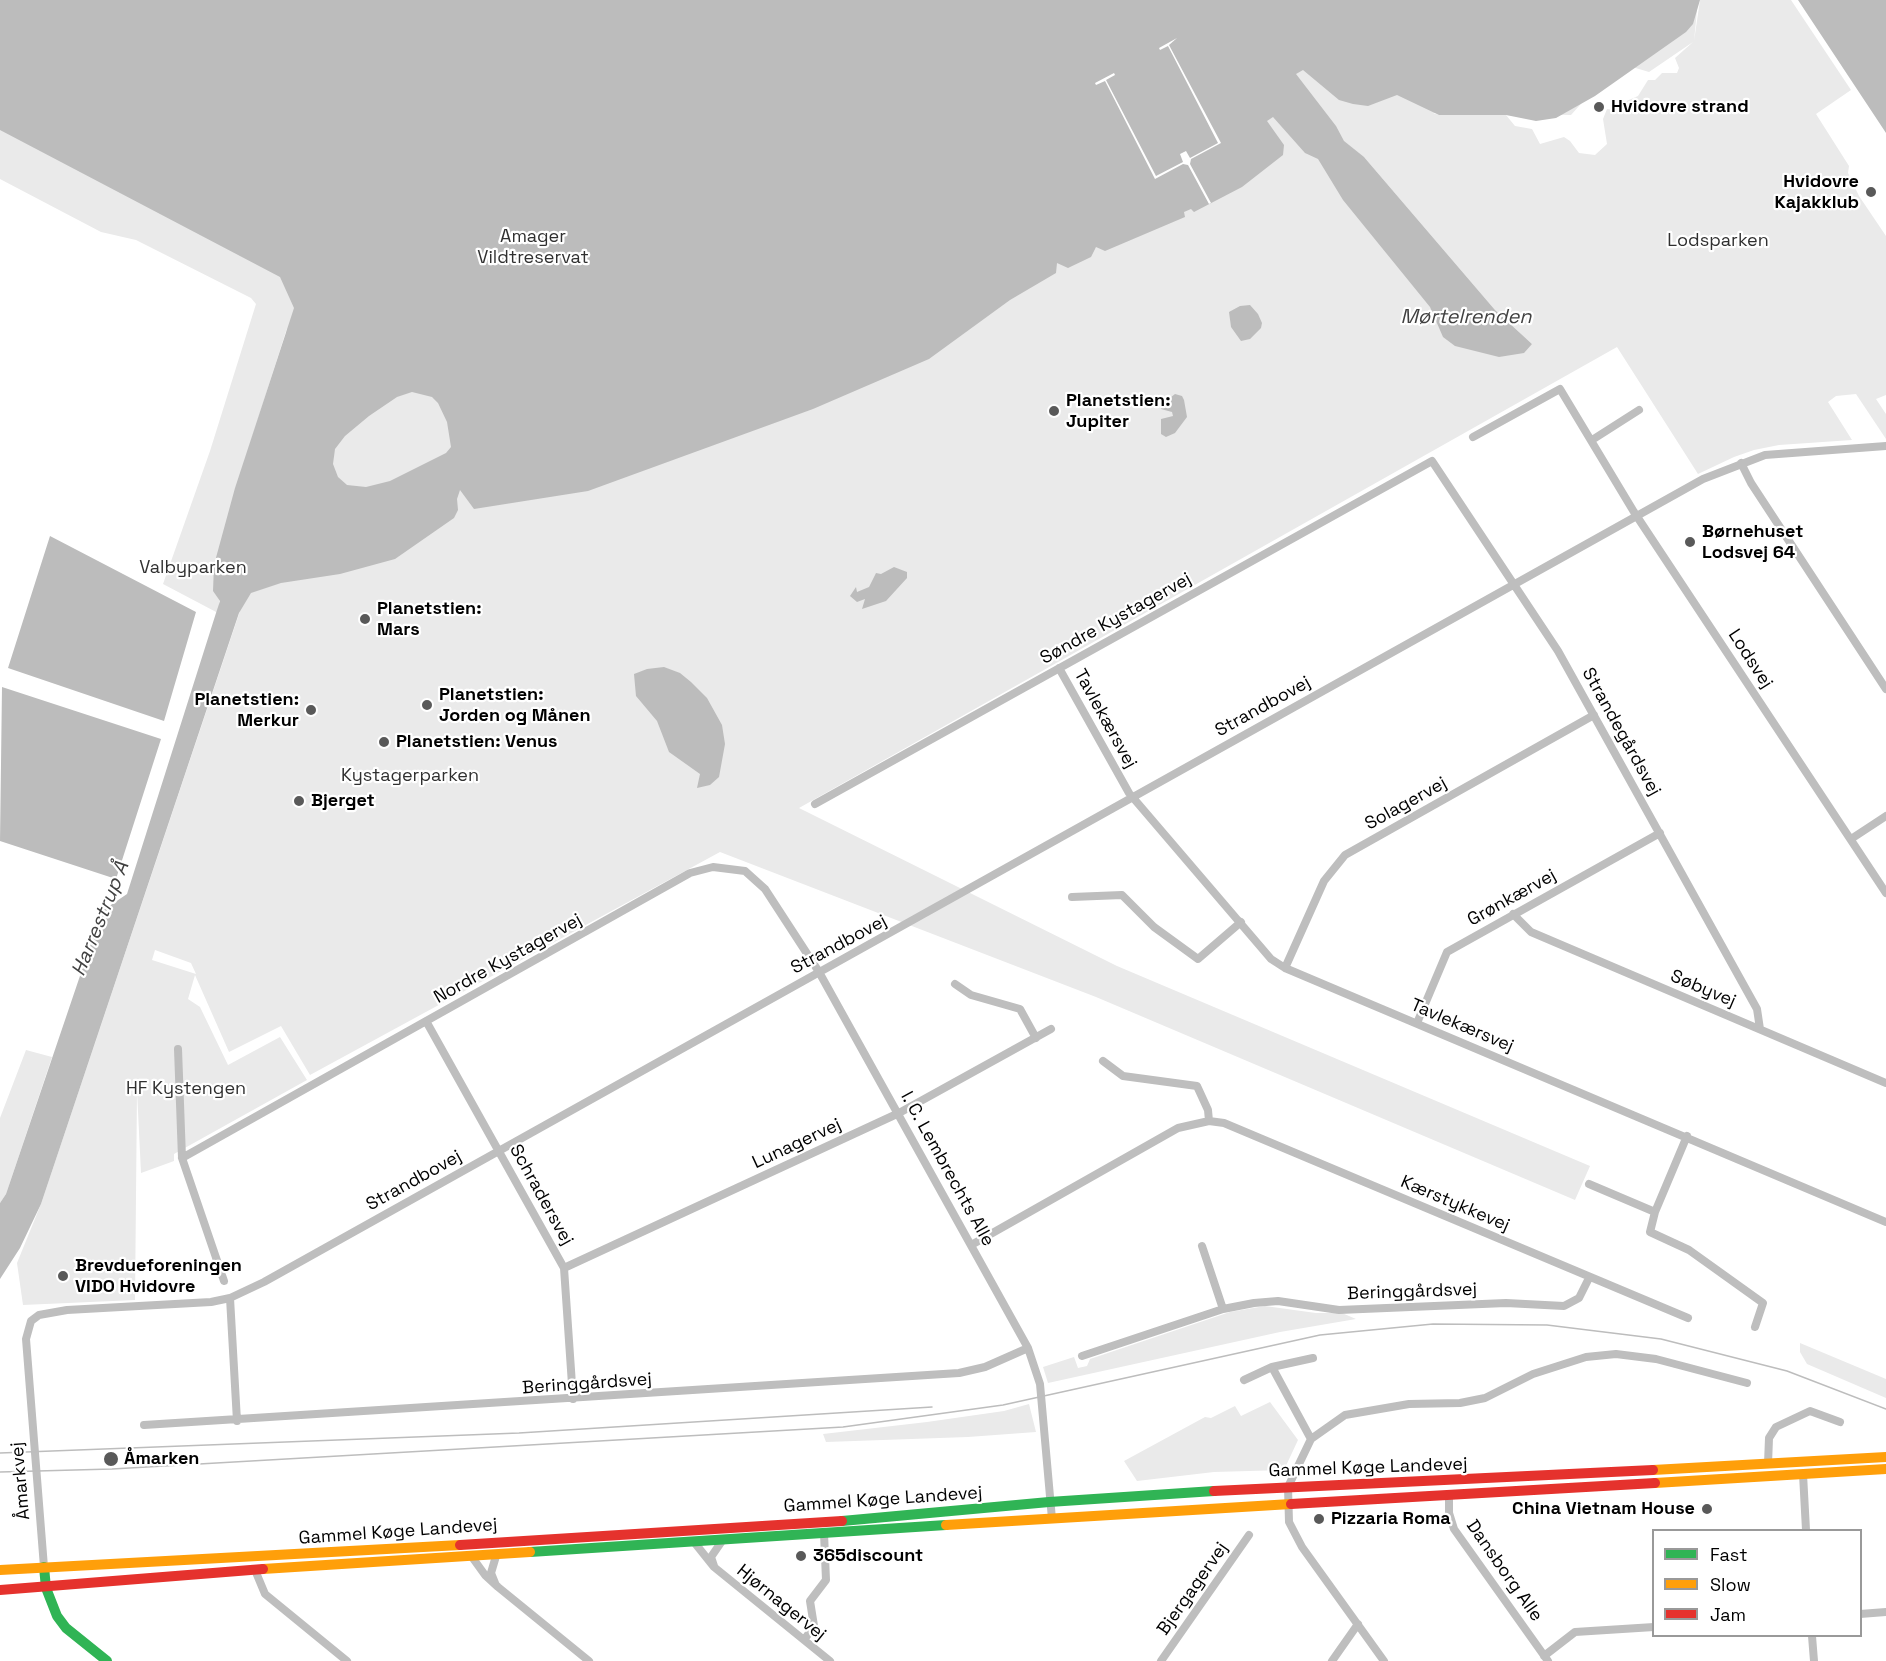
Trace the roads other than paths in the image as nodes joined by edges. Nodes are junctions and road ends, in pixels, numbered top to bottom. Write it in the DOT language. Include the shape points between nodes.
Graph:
graph roads {
  1 [pos="1639,410"];
  2 [pos="1473,437"];
  3 [pos="1592,440"];
  4 [pos="1886,446"];
  5 [pos="1432,461"];
  6 [pos="1741,463"];
  7 [pos="1637,516"];
  8 [pos="1514,584"];
  9 [pos="1059,668"];
  10 [pos="1886,689"];
  11 [pos="1594,715"];
  12 [pos="1132,797"];
  13 [pos="815,804"];
  14 [pos="1886,816"];
  15 [pos="1660,833"];
  16 [pos="1851,839"];
  17 [pos="1886,893"];
  18 [pos="1072,897"];
  19 [pos="1514,914"];
  20 [pos="1241,922"];
  21 [pos="1285,968"];
  22 [pos="819,972"];
  23 [pos="955,984"];
  24 [pos="426,1022"];
  25 [pos="1417,1023"];
  26 [pos="1051,1029"];
  27 [pos="1760,1029"];
  28 [pos="1036,1038"];
  29 [pos="178,1049"];
  30 [pos="1103,1061"];
  31 [pos="1886,1083"];
  32 [pos="899,1113"];
  33 [pos="1209,1121"];
  34 [pos="1687,1136"];
  35 [pos="499,1151"];
  36 [pos="182,1158"];
  37 [pos="1589,1184"];
  38 [pos="1655,1212"];
  39 [pos="1886,1222"];
  40 [pos="973,1244"];
  41 [pos="1202,1246"];
  42 [pos="564,1268"];
  43 [pos="1589,1278"];
  44 [pos="224,1281"];
  45 [pos="230,1298"];
  46 [pos="1223,1309"];
  47 [pos="1688,1318"];
  48 [pos="31,1321"];
  49 [pos="1755,1327"];
  50 [pos="1028,1348"];
  51 [pos="1082,1356"];
  52 [pos="1313,1358"];
  53 [pos="1272,1367"];
  54 [pos="1245,1380"];
  55 [pos="1747,1383"];
  56 [pos="573,1399"];
  57 [pos="237,1420"];
  58 [pos="1840,1422"];
  59 [pos="144,1425"];
  60 [pos="1311,1439"];
  61 [pos="1886,1457"];
  62 [pos="1768,1464"];
  63 [pos="1886,1469"];
  64 [pos="1803,1474"];
  65 [pos="1288,1487"];
  66 [pos="1449,1494"];
  67 [pos="1049,1502"];
  68 [pos="1287,1504"];
  69 [pos="1052,1519"];
  70 [pos="1806,1529"];
  71 [pos="824,1533"];
  72 [pos="1249,1535"];
  73 [pos="722,1541"];
  74 [pos="694,1542"];
  75 [pos="496,1556"];
  76 [pos="472,1557"];
  77 [pos="44,1568"];
  78 [pos="714,1568"];
  79 [pos="0,1570"];
  80 [pos="255,1570"];
  81 [pos="498,1587"];
  82 [pos="46,1588"];
  83 [pos="0,1590"];
  84 [pos="1886,1612"];
  85 [pos="1862,1614"];
  86 [pos="1358,1624"];
  87 [pos="1652,1627"];
  88 [pos="1812,1637"];
  89 [pos="804,1640"];
  90 [pos="1546,1658"];
  91 [pos="107,1661"];
  92 [pos="347,1661"];
  93 [pos="589,1661"];
  94 [pos="830,1661"];
  95 [pos="1161,1661"];
  96 [pos="1332,1661"];
  97 [pos="1384,1661"];
  98 [pos="1814,1661"];
  1 -- 3 [label="street"];
  2 -- 3 [label="street, Lodsvej" via="1560,388"];
  3 -- 7 [label="street, Lodsvej"];
  4 -- 6 [label="street, Strandbovej" via="1788,452"];
  5 -- 8 [label="street, Strandegårdsvej"];
  5 -- 9 [label="street, Søndre Kystagervej"];
  6 -- 7 [label="street, Strandbovej"];
  6 -- 10 [label="street"];
  7 -- 8 [label="street, Strandbovej"];
  7 -- 16 [label="street, Lodsvej"];
  8 -- 11 [label="street, Strandegårdsvej"];
  8 -- 12 [label="street, Strandbovej"];
  9 -- 12 [label="street, Tavlekærsvej"];
  9 -- 13 [label="street, Søndre Kystagervej"];
  11 -- 15 [label="street, Strandegårdsvej"];
  11 -- 21 [label="street, Solagervej" via="1345,855 1324,880"];
  12 -- 20 [label="street, Tavlekærsvej"];
  12 -- 22 [label="street, Strandbovej" via="931,913"];
  14 -- 16 [label="street"];
  15 -- 19 [label="street, Grønkærvej"];
  15 -- 27 [label="street, Strandegårdsvej" via="1758,1009"];
  16 -- 17 [label="street, Lodsvej"];
  18 -- 20 [label="street" via="1122,896 1154,927 1198,958"];
  19 -- 25 [label="street, Grønkærvej" via="1447,952"];
  19 -- 27 [label="street, Søbyvej" via="1531,932"];
  20 -- 21 [label="street, Tavlekærsvej" via="1271,958"];
  21 -- 25 [label="street, Tavlekærsvej"];
  22 -- 24 [label="street, Nordre Kystagervej" via="765,889 745,871 713,867 690,873"];
  22 -- 32 [label="street, I. C. Lembrechts Alle"];
  22 -- 35 [label="street, Strandbovej"];
  23 -- 28 [label="street" via="972,995 1020,1009"];
  24 -- 35 [label="street, Schradersvej"];
  24 -- 36 [label="street, Nordre Kystagervej"];
  25 -- 34 [label="street, Tavlekærsvej"];
  26 -- 28 [label="street, Lunagervej"];
  27 -- 31 [label="street, Søbyvej"];
  28 -- 32 [label="street, Lunagervej"];
  29 -- 36 [label="street"];
  30 -- 33 [label="street" via="1123,1076 1197,1086"];
  32 -- 40 [label="street, I. C. Lembrechts Alle"];
  32 -- 42 [label="street, Lunagervej"];
  33 -- 40 [label="street, Kærstykkevej" via="1178,1128"];
  33 -- 43 [label="street, Kærstykkevej" via="1224,1123"];
  34 -- 38 [label="street"];
  34 -- 39 [label="street, Tavlekærsvej"];
  35 -- 42 [label="street, Schradersvej"];
  35 -- 45 [label="street, Strandbovej"];
  36 -- 44 [label="street"];
  37 -- 38 [label="street"];
  38 -- 49 [label="street" via="1650,1232 1689,1251 1763,1303"];
  40 -- 50 [label="street, I. C. Lembrechts Alle"];
  41 -- 46 [label="street"];
  42 -- 56 [label="street, Schradersvej"];
  43 -- 46 [label="street, Beringgårdsvej" via="1579,1298 1564,1306 1506,1303 1339,1310 1278,1301"];
  43 -- 47 [label="street, Kærstykkevej"];
  45 -- 48 [label="street, Strandbovej" via="67,1310 39,1315"];
  45 -- 57 [label="street"];
  46 -- 51 [label="street, Beringgårdsvej"];
  48 -- 77 [label="street, Åmarkvej" via="26,1339"];
  50 -- 56 [label="street, Beringgårdsvej" via="986,1367 959,1373"];
  50 -- 67 [label="street, I. C. Lembrechts Alle" via="1040,1384"];
  52 -- 53 [label="street"];
  53 -- 54 [label="street"];
  53 -- 60 [label="street"];
  55 -- 60 [label="street" via="1656,1359 1616,1354 1586,1357 1533,1374 1485,1398 1460,1403 1409,1404 1345,1415"];
  56 -- 57 [label="street, Beringgårdsvej"];
  57 -- 59 [label="street, Beringgårdsvej"];
  58 -- 62 [label="street" via="1810,1411 1776,1427 1769,1438"];
  60 -- 65 [label="street"];
  61 -- 62 [label="main road, Gammel Køge Landevej"];
  62 -- 65 [label="main road, Gammel Køge Landevej"];
  63 -- 64 [label="main road, Gammel Køge Landevej"];
  64 -- 66 [label="main road, Gammel Køge Landevej"];
  64 -- 70 [label="street"];
  65 -- 67 [label="main road, Gammel Køge Landevej"];
  65 -- 68 [label="street"];
  66 -- 68 [label="main road, Gammel Køge Landevej"];
  66 -- 90 [label="street, Dansborg Alle" via="1454,1529"];
  67 -- 69 [label="street, I. C. Lembrechts Alle"];
  67 -- 77 [label="main road, Gammel Køge Landevej" via="891,1517"];
  68 -- 69 [label="main road, Gammel Køge Landevej"];
  68 -- 86 [label="street" via="1289,1522 1302,1547"];
  69 -- 71 [label="main road, Gammel Køge Landevej"];
  71 -- 73 [label="main road, Gammel Køge Landevej"];
  71 -- 89 [label="street, Gammel Køge Landevej" via="826,1580 810,1601 814,1626"];
  72 -- 95 [label="street, Bjergagervej"];
  73 -- 74 [label="main road, Gammel Køge Landevej"];
  73 -- 78 [label="street, Hjørnagervej" via="711,1557"];
  74 -- 75 [label="main road, Gammel Køge Landevej"];
  74 -- 78 [label="street, Hjørnagervej"];
  75 -- 76 [label="main road, Gammel Køge Landevej"];
  75 -- 81 [label="street" via="491,1573"];
  76 -- 80 [label="main road, Gammel Køge Landevej"];
  76 -- 81 [label="street"];
  77 -- 79 [label="main road, Gammel Køge Landevej"];
  77 -- 82 [label="main road"];
  78 -- 89 [label="street, Hjørnagervej"];
  80 -- 82 [label="main road, Gammel Køge Landevej"];
  80 -- 92 [label="street" via="265,1594"];
  81 -- 93 [label="street"];
  82 -- 83 [label="main road, Gammel Køge Landevej"];
  82 -- 91 [label="main road" via="66,1628"];
  84 -- 85 [label="street"];
  86 -- 96 [label="street"];
  86 -- 97 [label="street"];
  87 -- 90 [label="street" via="1575,1632"];
  88 -- 98 [label="street"];
  89 -- 94 [label="street, Hjørnagervej"];
}
